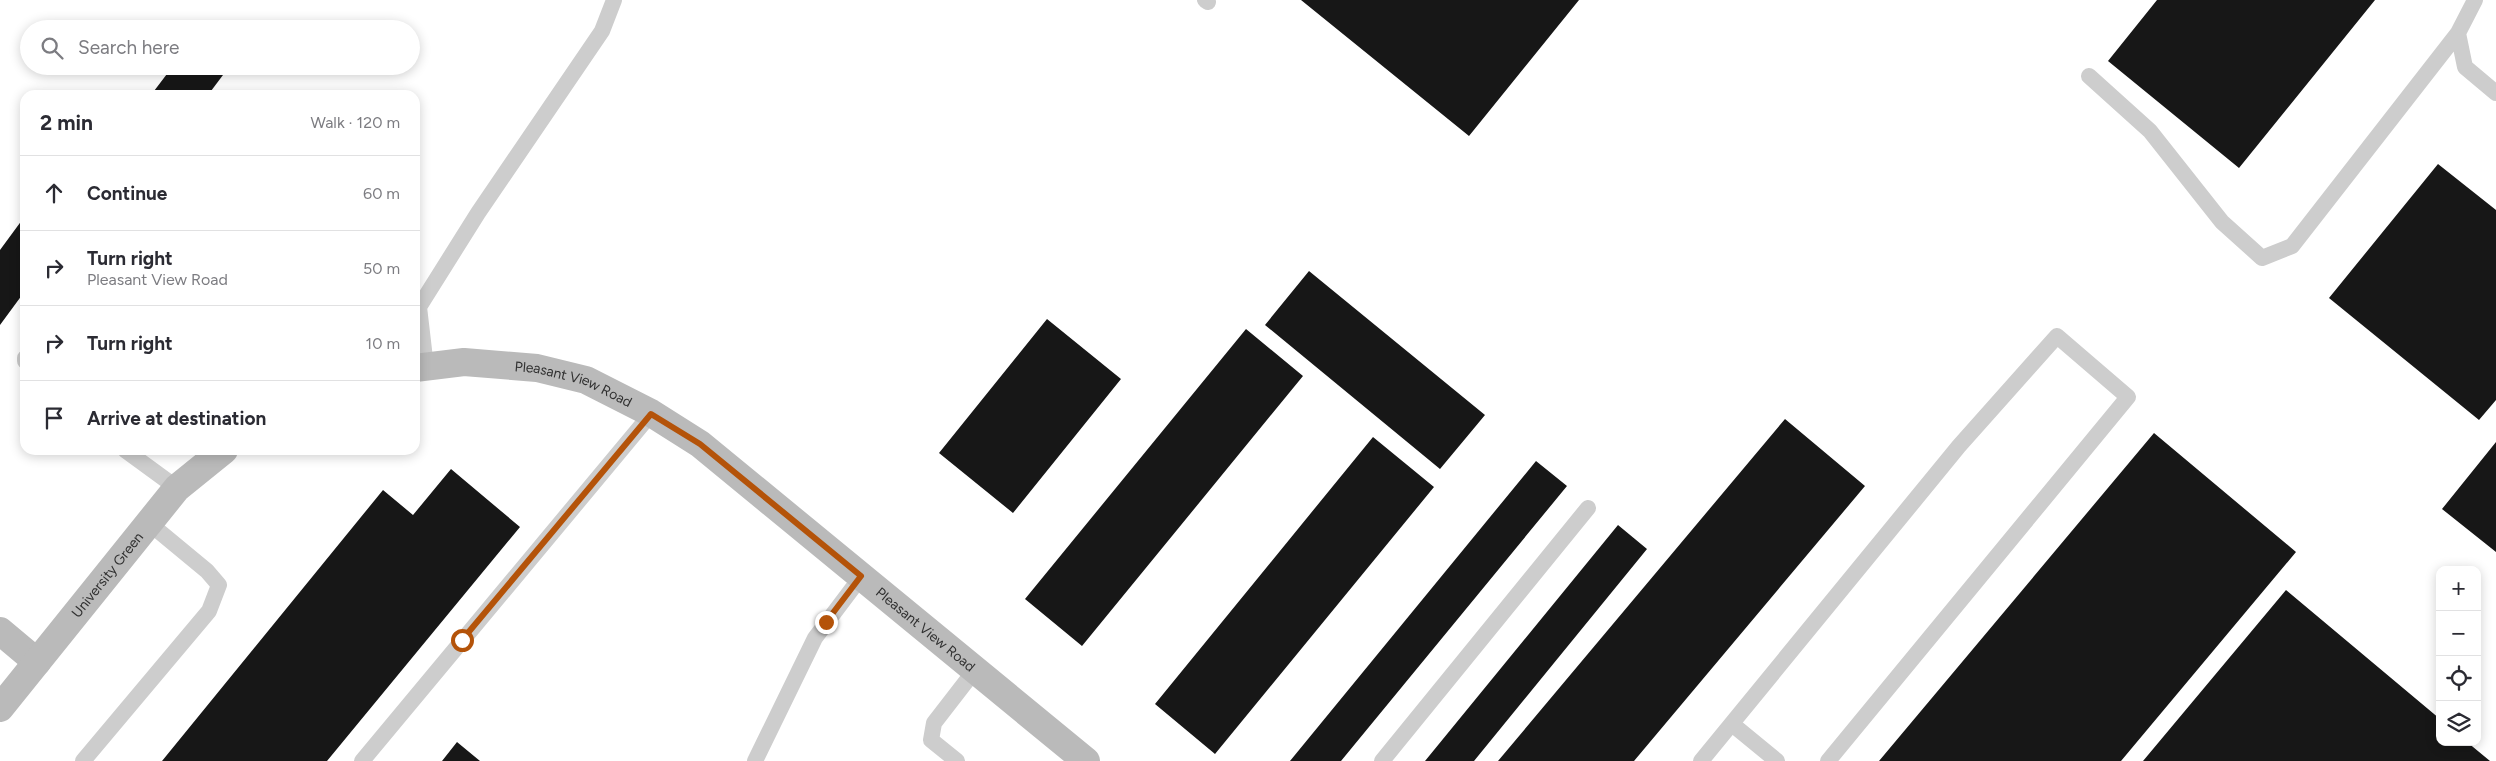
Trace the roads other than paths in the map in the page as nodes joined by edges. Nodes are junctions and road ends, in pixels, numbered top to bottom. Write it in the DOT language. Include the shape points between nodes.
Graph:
graph roads {
  1 [pos="614,0"];
  2 [pos="2475,0"];
  3 [pos="2458,33"];
  4 [pos="2089,76"];
  5 [pos="2496,94"];
  6 [pos="420,299"];
  7 [pos="420,367"];
  8 [pos="651,414"];
  9 [pos="132,455"];
  10 [pos="218,455"];
  11 [pos="178,488"];
  12 [pos="1588,508"];
  13 [pos="149,523"];
  14 [pos="861,576"];
  15 [pos="0,631"];
  16 [pos="37,662"];
  17 [pos="975,670"];
  18 [pos="0,708"];
  19 [pos="1732,724"];
  20 [pos="83,761"];
  21 [pos="362,761"];
  22 [pos="755,761"];
  23 [pos="957,761"];
  24 [pos="1086,761"];
  25 [pos="1382,761"];
  26 [pos="1701,761"];
  27 [pos="1777,761"];
  28 [pos="1828,761"];
  1 -- 6 [label="lane" via="602,31"];
  2 -- 3 [label="lane"];
  3 -- 4 [label="lane" via="2292,246 2262,258 2222,222 2150,131"];
  3 -- 5 [label="lane" via="2466,67"];
  7 -- 8 [label="street, Pleasant View Road" via="464,362 537,368 586,380"];
  8 -- 14 [label="street, Pleasant View Road" via="700,444"];
  8 -- 21 [label="lane"];
  9 -- 11 [label="lane"];
  10 -- 11 [label="street, University Green"];
  11 -- 13 [label="street, University Green"];
  12 -- 25 [label="lane"];
  13 -- 16 [label="street, University Green"];
  13 -- 20 [label="lane" via="208,571 219,585 209,611"];
  14 -- 17 [label="street, Pleasant View Road"];
  14 -- 22 [label="lane" via="815,638"];
  15 -- 16 [label="street"];
  16 -- 18 [label="street, University Green"];
  17 -- 23 [label="lane" via="934,722 931,740"];
  17 -- 24 [label="street, Pleasant View Road"];
  19 -- 26 [label="lane"];
  19 -- 27 [label="lane"];
  19 -- 28 [label="lane" via="1959,446 2058,336 2128,397"];
}
